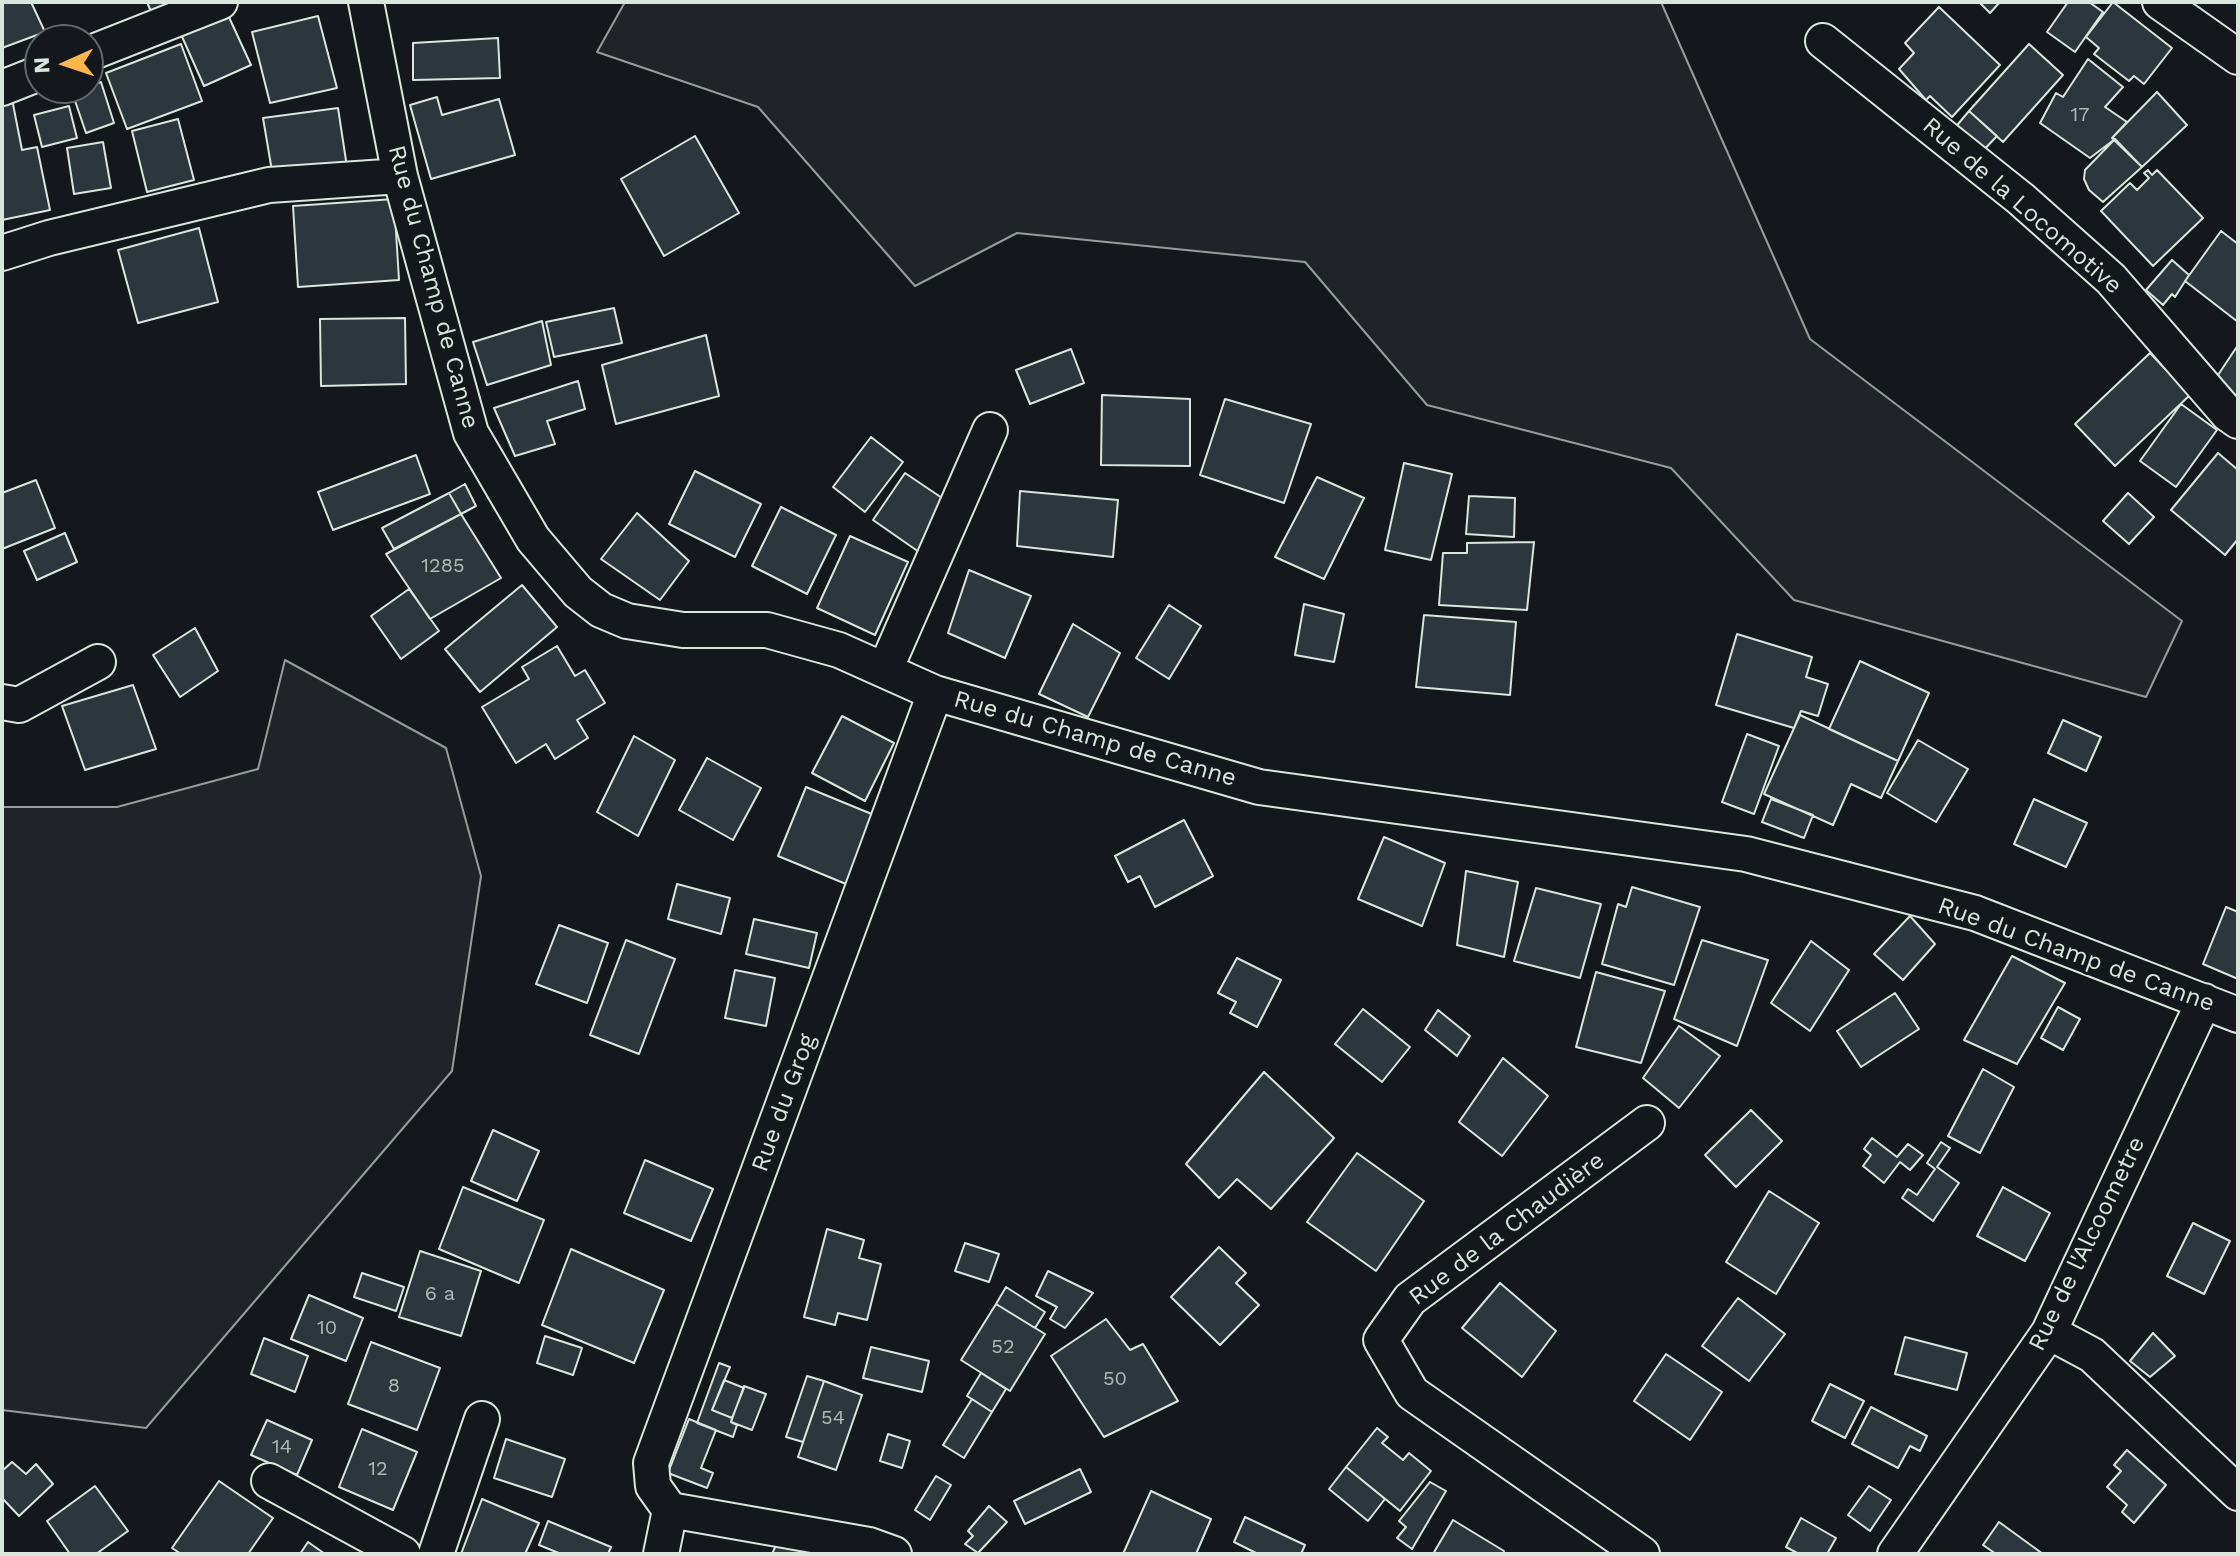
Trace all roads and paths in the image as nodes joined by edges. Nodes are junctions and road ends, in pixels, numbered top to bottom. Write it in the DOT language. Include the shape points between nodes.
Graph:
graph roads {
  1 [pos="220,2"];
  2 [pos="366,2"];
  3 [pos="2160,2"];
  4 [pos="1823,41"];
  5 [pos="104,48"];
  6 [pos="2238,57"];
  7 [pos="24,79"];
  8 [pos="2,88"];
  9 [pos="400,176"];
  10 [pos="2,253"];
  11 [pos="2238,421"];
  12 [pos="990,430"];
  13 [pos="98,662"];
  14 [pos="885,670"];
  15 [pos="935,693"];
  16 [pos="2,702"];
  17 [pos="2204,1001"];
  18 [pos="2238,1015"];
  19 [pos="1647,1123"];
  20 [pos="2049,1332"];
  21 [pos="482,1419"];
  22 [pos="269,1481"];
  23 [pos="2238,1493"];
  24 [pos="670,1510"];
  25 [pos="403,1554"];
  26 [pos="436,1554"];
  27 [pos="661,1554"];
  28 [pos="894,1554"];
  29 [pos="1642,1554"];
  30 [pos="1895,1554"];
  1 -- 5 [label="street"];
  2 -- 9 [label="street, Rue du Champ de Canne"];
  3 -- 6 [label="street"];
  4 -- 11 [label="street, Rue de la Locomotive" via="2021,199 2111,279"];
  7 -- 8 [label="street"];
  9 -- 10 [label="street" via="269,185"];
  9 -- 14 [label="street, Rue du Champ de Canne" via="471,433 533,539 578,592 627,621 683,630 767,630 839,650"];
  12 -- 14 [label="street"];
  13 -- 16 [label="street" via="19,705"];
  14 -- 15 [label="street, Rue du Champ de Canne"];
  15 -- 17 [label="street, Rue du Champ de Canne" via="1259,787 1746,854 1975,913"];
  15 -- 24 [label="street, Rue du Grog" via="651,1463 653,1486"];
  17 -- 18 [label="street, Rue du Champ de Canne"];
  17 -- 20 [label="street, Rue de l'Alcoometre"];
  19 -- 29 [label="street, Rue de la Chaudière" via="1410,1299 1381,1340 1412,1393"];
  20 -- 23 [label="street" via="2092,1355"];
  20 -- 30 [label="street, Rue de l'Alcoometre"];
  21 -- 26 [label="street"];
  22 -- 25 [label="street"];
  24 -- 27 [label="street"];
  24 -- 28 [label="street" via="869,1545"];
}
